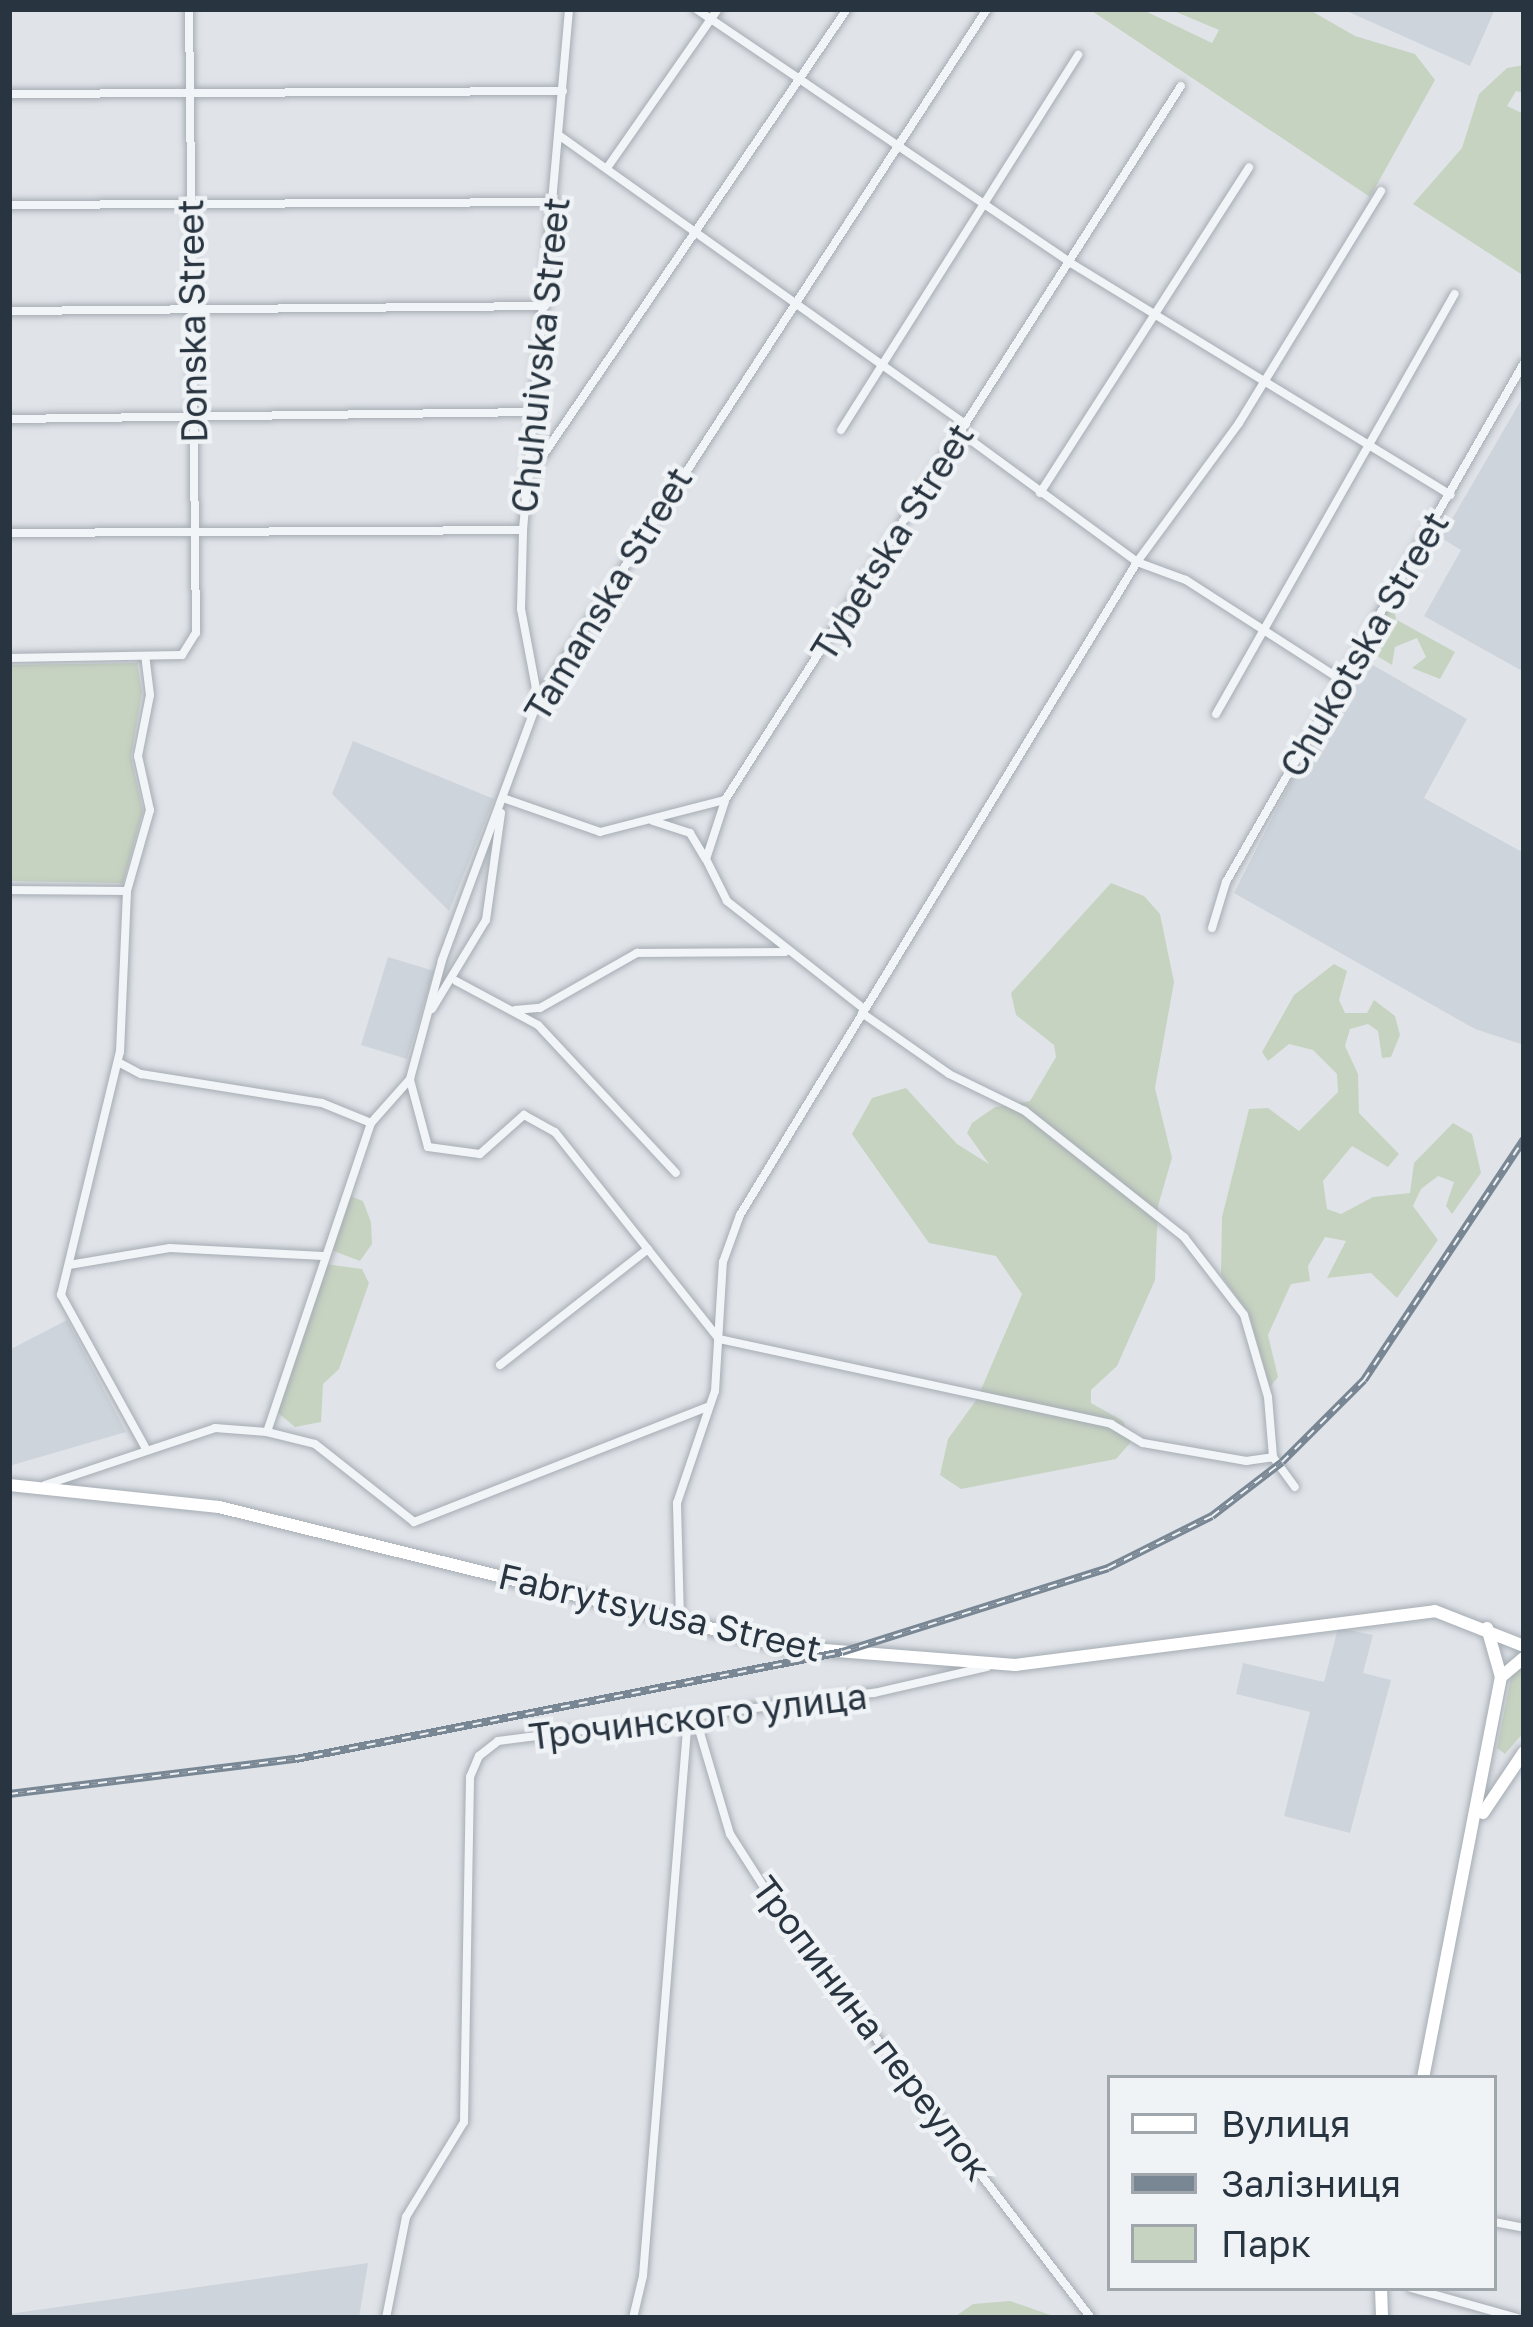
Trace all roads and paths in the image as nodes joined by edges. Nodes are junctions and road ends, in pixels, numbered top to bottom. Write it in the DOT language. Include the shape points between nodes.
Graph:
graph roads {
  1 [pos="189,9"];
  2 [pos="569,9"];
  3 [pos="696,9"];
  4 [pos="718,9"];
  5 [pos="848,9"];
  6 [pos="987,9"];
  7 [pos="711,19"];
  8 [pos="1078,56"];
  9 [pos="800,78"];
  10 [pos="1181,86"];
  11 [pos="563,92"];
  12 [pos="190,93"];
  13 [pos="9,94"];
  14 [pos="560,136"];
  15 [pos="900,146"];
  16 [pos="1250,167"];
  17 [pos="607,168"];
  18 [pos="1381,191"];
  19 [pos="191,200"];
  20 [pos="555,202"];
  21 [pos="984,204"];
  22 [pos="9,206"];
  23 [pos="697,230"];
  24 [pos="1070,262"];
  25 [pos="1455,294"];
  26 [pos="797,299"];
  27 [pos="545,306"];
  28 [pos="192,309"];
  29 [pos="9,311"];
  30 [pos="1154,315"];
  31 [pos="884,362"];
  32 [pos="1524,364"];
  33 [pos="1261,382"];
  34 [pos="535,412"];
  35 [pos="194,416"];
  36 [pos="9,419"];
  37 [pos="963,429"];
  38 [pos="841,430"];
  39 [pos="1370,446"];
  40 [pos="528,477"];
  41 [pos="1040,493"];
  42 [pos="1450,495"];
  43 [pos="195,529"];
  44 [pos="523,530"];
  45 [pos="9,533"];
  46 [pos="1137,562"];
  47 [pos="1263,628"];
  48 [pos="145,656"];
  49 [pos="9,658"];
  50 [pos="1343,681"];
  51 [pos="538,700"];
  52 [pos="1216,714"];
  53 [pos="503,798"];
  54 [pos="725,800"];
  55 [pos="653,821"];
  56 [pos="706,859"];
  57 [pos="9,890"];
  58 [pos="128,891"];
  59 [pos="1212,928"];
  60 [pos="784,952"];
  61 [pos="456,981"];
  62 [pos="514,1011"];
  63 [pos="863,1011"];
  64 [pos="428,1014"];
  65 [pos="118,1062"];
  66 [pos="410,1078"];
  67 [pos="371,1123"];
  68 [pos="676,1173"];
  69 [pos="648,1249"];
  70 [pos="322,1256"];
  71 [pos="69,1265"];
  72 [pos="718,1339"];
  73 [pos="500,1365"];
  74 [pos="708,1407"];
  75 [pos="267,1432"];
  76 [pos="145,1448"];
  77 [pos="1273,1457"];
  78 [pos="9,1484"];
  79 [pos="45,1485"];
  80 [pos="1295,1487"];
  81 [pos="680,1621"];
  82 [pos="1487,1627"];
  83 [pos="1524,1646"];
  84 [pos="1524,1658"];
  85 [pos="998,1664"];
  86 [pos="1501,1678"];
  87 [pos="692,1717"];
  88 [pos="1524,1752"];
  89 [pos="1490,1754"];
  90 [pos="1514,1766"];
  91 [pos="1479,1819"];
  92 [pos="1424,2075"];
  93 [pos="1422,2291"];
  94 [pos="386,2318"];
  95 [pos="633,2318"];
  96 [pos="1091,2318"];
  97 [pos="1517,2318"];
  1 -- 12 [label="street, Donska Street"];
  2 -- 11 [label="street, Chuhuivska Street"];
  3 -- 7 [label="street"];
  4 -- 7 [label="street"];
  5 -- 9 [label="street"];
  6 -- 15 [label="street, Tamanska Street"];
  7 -- 9 [label="street"];
  7 -- 17 [label="street"];
  8 -- 21 [label="street"];
  9 -- 15 [label="street"];
  9 -- 23 [label="street"];
  10 -- 24 [label="street, Tybetska Street"];
  11 -- 12 [label="street"];
  11 -- 14 [label="street, Chuhuivska Street"];
  12 -- 13 [label="street"];
  12 -- 19 [label="street, Donska Street"];
  14 -- 17 [label="street"];
  14 -- 20 [label="street, Chuhuivska Street"];
  15 -- 21 [label="street"];
  15 -- 26 [label="street, Tamanska Street"];
  16 -- 30 [label="street"];
  17 -- 23 [label="street"];
  18 -- 33 [label="street"];
  19 -- 20 [label="street"];
  19 -- 22 [label="street"];
  19 -- 28 [label="street, Donska Street"];
  20 -- 27 [label="street, Chuhuivska Street"];
  21 -- 24 [label="street"];
  21 -- 31 [label="street"];
  23 -- 26 [label="street"];
  23 -- 40 [label="street"];
  24 -- 30 [label="street"];
  24 -- 37 [label="street, Tybetska Street"];
  25 -- 39 [label="street"];
  26 -- 31 [label="street"];
  26 -- 51 [label="street, Tamanska Street"];
  27 -- 28 [label="street"];
  27 -- 34 [label="street, Chuhuivska Street"];
  28 -- 29 [label="street"];
  28 -- 35 [label="street, Donska Street"];
  30 -- 33 [label="street"];
  30 -- 41 [label="street"];
  31 -- 37 [label="street"];
  31 -- 38 [label="street"];
  32 -- 42 [label="street, Chukotska Street"];
  33 -- 39 [label="street"];
  33 -- 46 [label="street" via="1185,505"];
  34 -- 35 [label="street"];
  34 -- 40 [label="street, Chuhuivska Street"];
  35 -- 36 [label="street"];
  35 -- 43 [label="street, Donska Street"];
  37 -- 41 [label="street"];
  37 -- 54 [label="street, Tybetska Street"];
  39 -- 42 [label="street"];
  39 -- 47 [label="street"];
  40 -- 44 [label="street, Chuhuivska Street"];
  41 -- 46 [label="street"];
  42 -- 50 [label="street, Chukotska Street"];
  43 -- 44 [label="street"];
  43 -- 45 [label="street"];
  43 -- 48 [label="street, Donska Street" via="196,633 182,655"];
  44 -- 51 [label="street, Chuhuivska Street" via="521,609"];
  46 -- 47 [label="street" via="1186,580"];
  46 -- 63 [label="street"];
  47 -- 50 [label="street"];
  47 -- 52 [label="street"];
  48 -- 49 [label="street"];
  48 -- 58 [label="street" via="150,695 138,756 150,810"];
  50 -- 59 [label="street, Chukotska Street" via="1226,882"];
  51 -- 53 [label="street, Tamanska Street"];
  53 -- 55 [label="street" via="601,832"];
  53 -- 61 [label="street" via="486,920"];
  53 -- 64 [label="street, Tamanska Street"];
  54 -- 55 [label="street"];
  54 -- 56 [label="street, Tybetska Street"];
  55 -- 56 [label="street" via="690,833"];
  56 -- 60 [label="street" via="727,901"];
  57 -- 58 [label="street"];
  58 -- 65 [label="street"];
  60 -- 62 [label="street" via="637,952 540,1008"];
  60 -- 63 [label="street"];
  61 -- 62 [label="street"];
  61 -- 64 [label="street"];
  62 -- 68 [label="street" via="538,1025"];
  63 -- 72 [label="street" via="740,1215 723,1262"];
  63 -- 77 [label="street" via="949,1074 1025,1111 1184,1237 1244,1315 1268,1396"];
  64 -- 66 [label="street, Tamanska Street"];
  65 -- 67 [label="street" via="142,1074 322,1103"];
  65 -- 71 [label="street"];
  66 -- 67 [label="street, Tamanska Street"];
  66 -- 69 [label="street" via="428,1147 480,1154 524,1114 537,1118"];
  67 -- 70 [label="street, Tamanska Street"];
  69 -- 72 [label="street"];
  69 -- 73 [label="street"];
  70 -- 71 [label="street" via="170,1248"];
  70 -- 75 [label="street, Tamanska Street"];
  71 -- 76 [label="street" via="62,1295"];
  72 -- 74 [label="street"];
  72 -- 77 [label="street" via="1111,1424 1143,1443 1246,1461"];
  74 -- 75 [label="street" via="413,1522 316,1444"];
  74 -- 81 [label="street" via="677,1503"];
  75 -- 76 [label="street" via="215,1428"];
  76 -- 79 [label="street"];
  77 -- 80 [label="street"];
  78 -- 79 [label="main road, Fabrytsyusa Street"];
  79 -- 81 [label="main road, Fabrytsyusa Street" via="219,1507"];
  81 -- 85 [label="main road, Fabrytsyusa Street" via="786,1647"];
  82 -- 83 [label="main road, Fabrytsyusa Street"];
  82 -- 85 [label="main road, Fabrytsyusa Street" via="1435,1611"];
  82 -- 86 [label="main road"];
  84 -- 86 [label="main road"];
  85 -- 87 [label="street, Трочинского улица" via="874,1694"];
  86 -- 89 [label="main road"];
  87 -- 94 [label="street, Трочинского улица" via="498,1741 479,1756 469,1798 464,2122 406,2217"];
  87 -- 95 [label="street"];
  87 -- 96 [label="street, Тропинина переулок" via="730,1834 783,1917"];
  88 -- 90 [label="main road"];
  89 -- 90 [label="main road"];
  89 -- 91 [label="main road"];
  90 -- 91 [label="main road"];
  91 -- 92 [label="main road"];
  93 -- 97 [label="street"];
}
